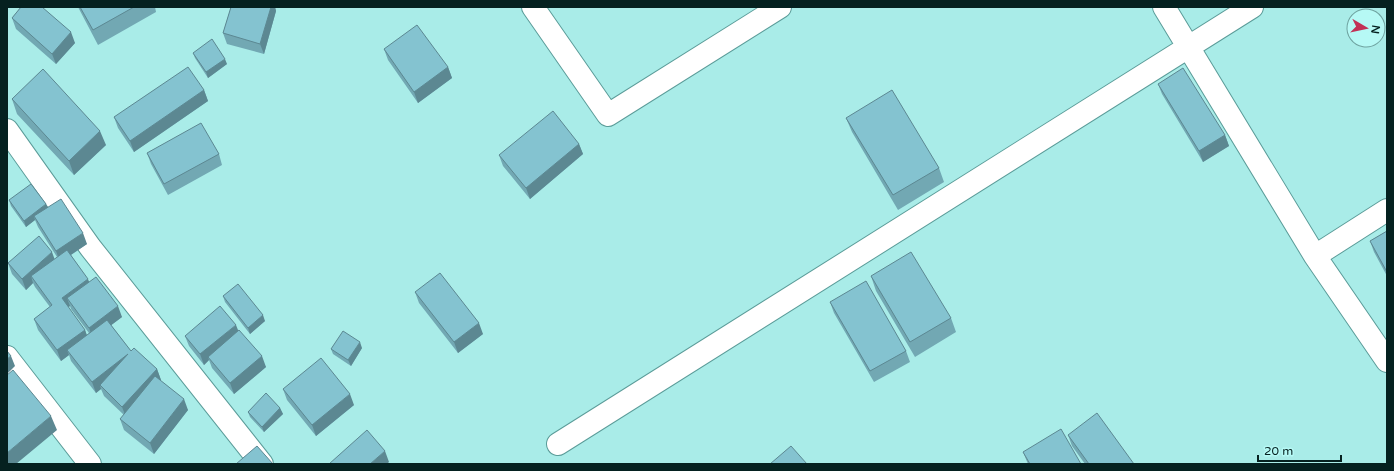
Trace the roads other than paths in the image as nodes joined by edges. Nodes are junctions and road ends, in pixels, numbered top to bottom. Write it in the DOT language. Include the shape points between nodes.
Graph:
graph roads {
  1 [pos="533,7"];
  2 [pos="780,7"];
  3 [pos="1164,7"];
  4 [pos="1252,7"];
  5 [pos="1189,46"];
  6 [pos="7,130"];
  7 [pos="1387,210"];
  8 [pos="1315,256"];
  9 [pos="7,357"];
  10 [pos="1387,361"];
  11 [pos="558,444"];
  12 [pos="90,464"];
  13 [pos="262,464"];
  1 -- 2 [label="street" via="608,115"];
  3 -- 5 [label="street"];
  4 -- 5 [label="street"];
  5 -- 8 [label="street"];
  5 -- 11 [label="street"];
  6 -- 13 [label="street" via="90,247"];
  7 -- 8 [label="street"];
  8 -- 10 [label="street"];
  9 -- 12 [label="street"];
}
